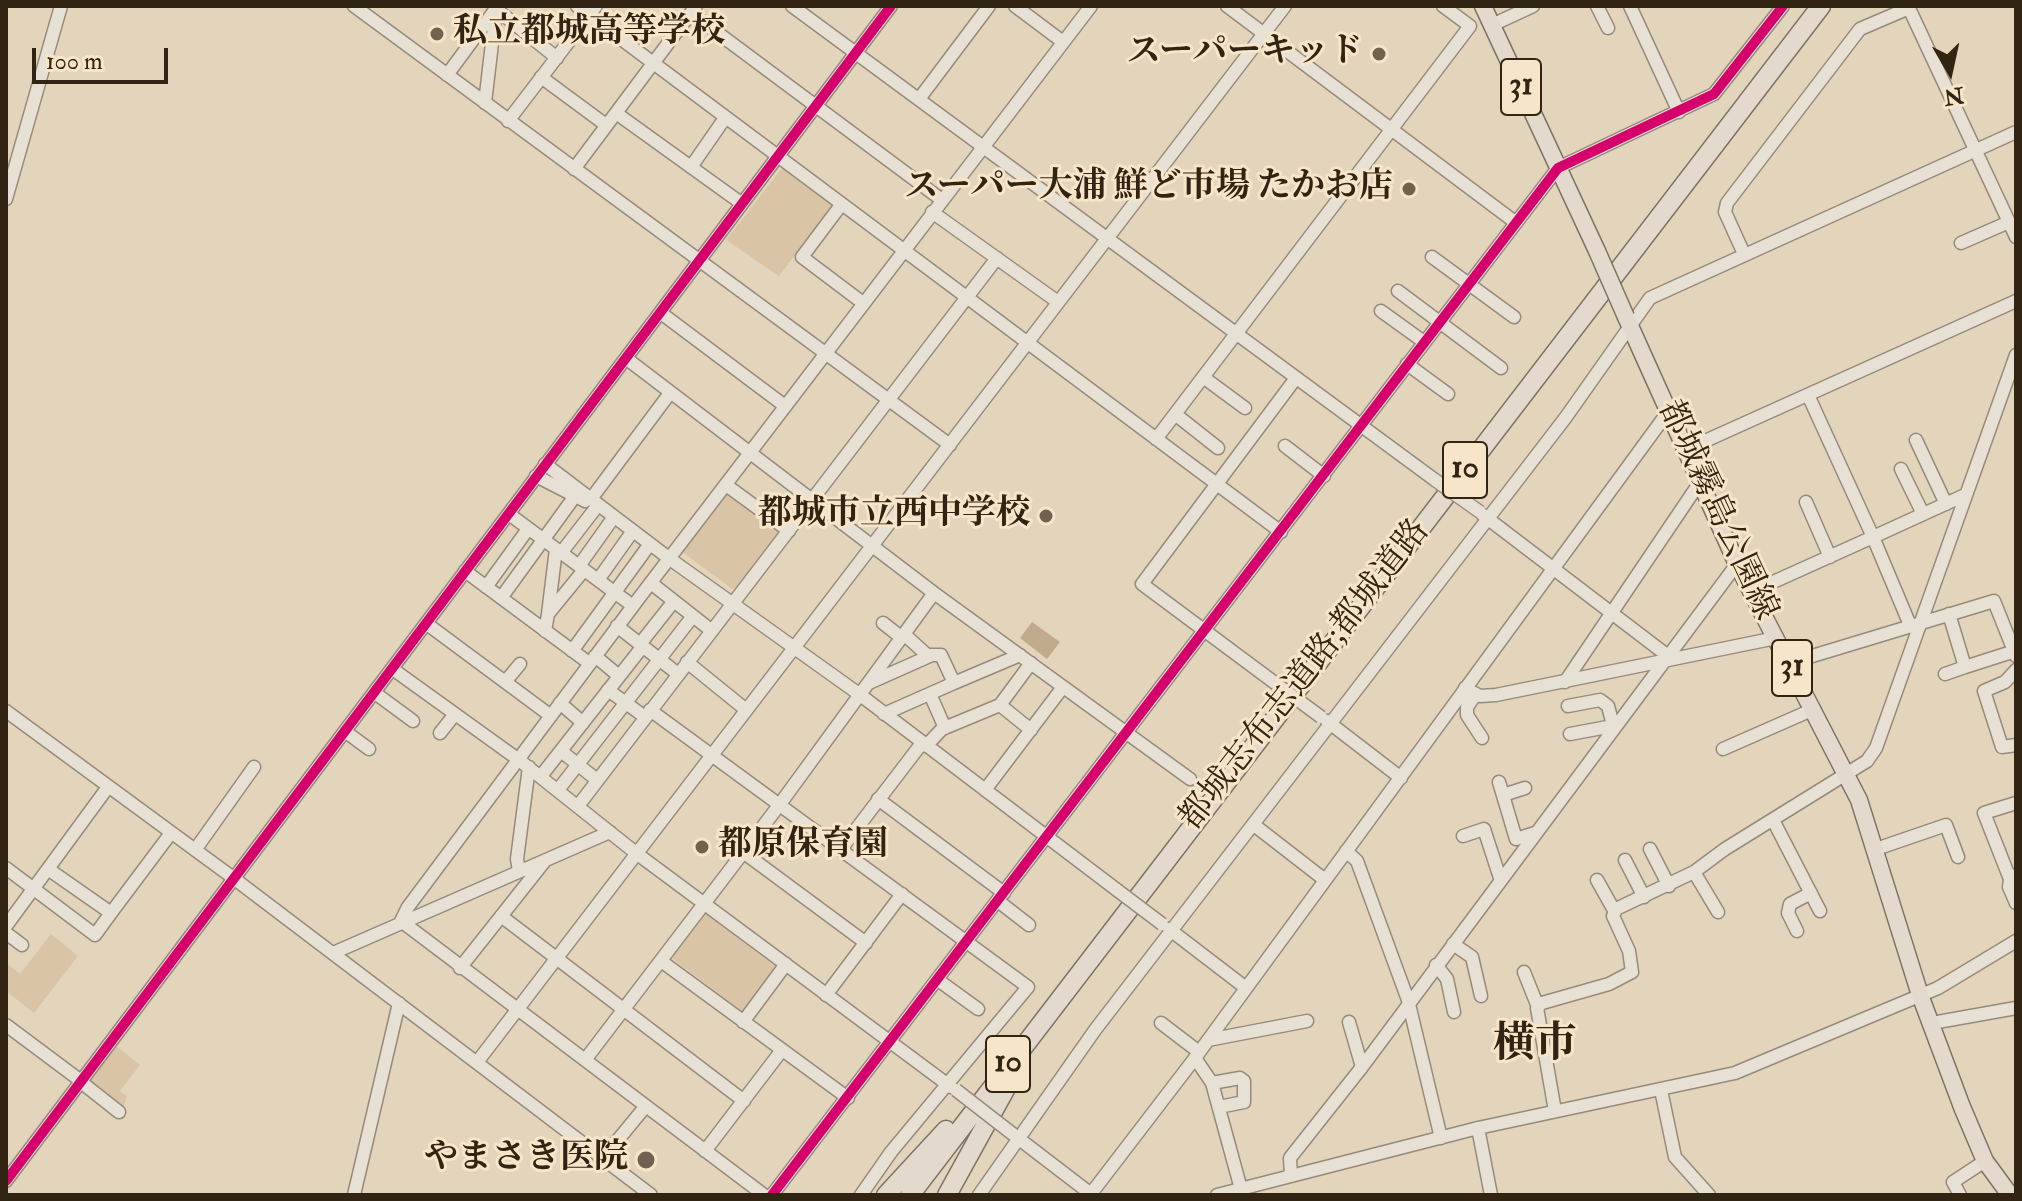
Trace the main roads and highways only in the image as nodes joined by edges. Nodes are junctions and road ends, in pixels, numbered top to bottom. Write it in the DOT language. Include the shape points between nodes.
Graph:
graph roads {
  1 [pos="1821,6"];
  2 [pos="1484,7"];
  3 [pos="1108,934"];
  4 [pos="886,1195"];
  5 [pos="910,1195"];
  6 [pos="947,1195"];
  7 [pos="2010,1195"];
  1 -- 3 [label="highway, 都城志布志道路;都城道路 / 10"];
  2 -- 7 [label="main road, 都城霧島公園線 / 31, bridge" via="1737,564 1846,773 1876,849 1920,995 1985,1161"];
  3 -- 4 [label="highway"];
  3 -- 5 [label="highway, 都城志布志道路;都城道路 / 10"];
  3 -- 6 [label="highway" via="994,1104"];
}
